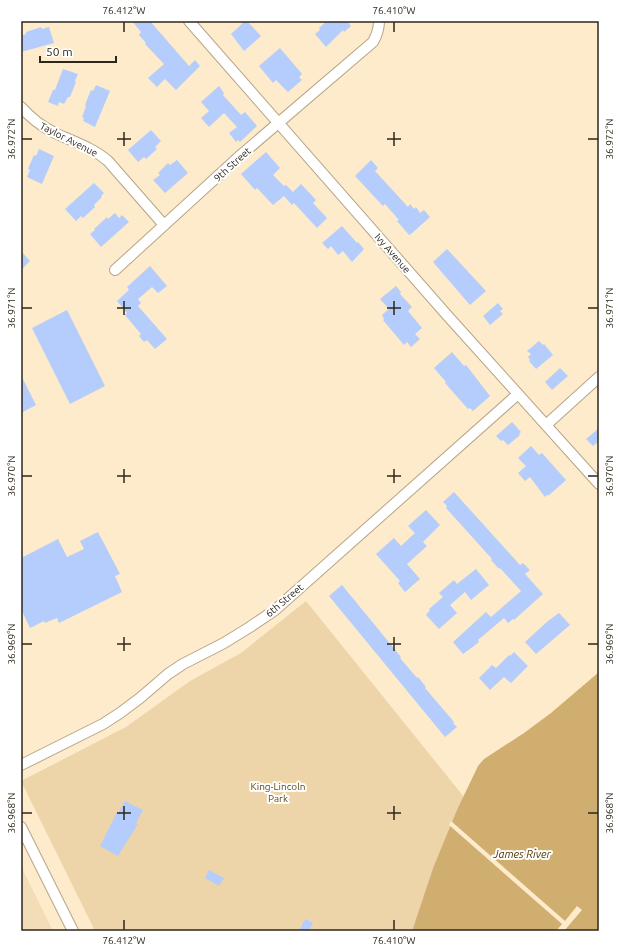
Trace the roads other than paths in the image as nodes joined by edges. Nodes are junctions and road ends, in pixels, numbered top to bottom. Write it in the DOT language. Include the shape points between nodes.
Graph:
graph roads {
  1 [pos="189,21"];
  2 [pos="379,21"];
  3 [pos="21,107"];
  4 [pos="279,123"];
  5 [pos="164,225"];
  6 [pos="115,270"];
  7 [pos="599,377"];
  8 [pos="518,394"];
  9 [pos="546,426"];
  10 [pos="599,484"];
  11 [pos="21,765"];
  12 [pos="21,827"];
  13 [pos="73,931"];
  1 -- 4 [label="street, Ivy Avenue"];
  2 -- 4 [label="street, 9th Street" via="377,36 373,42"];
  3 -- 5 [label="street, Taylor Avenue" via="51,132 108,160"];
  4 -- 5 [label="street, 9th Street"];
  4 -- 8 [label="street, Ivy Avenue"];
  5 -- 6 [label="street, 9th Street"];
  7 -- 9 [label="street"];
  8 -- 9 [label="street, Ivy Avenue"];
  8 -- 11 [label="street, 6th Street" via="275,610 224,643 183,664 103,724"];
  9 -- 10 [label="street, Ivy Avenue"];
  12 -- 13 [label="street"];
}
